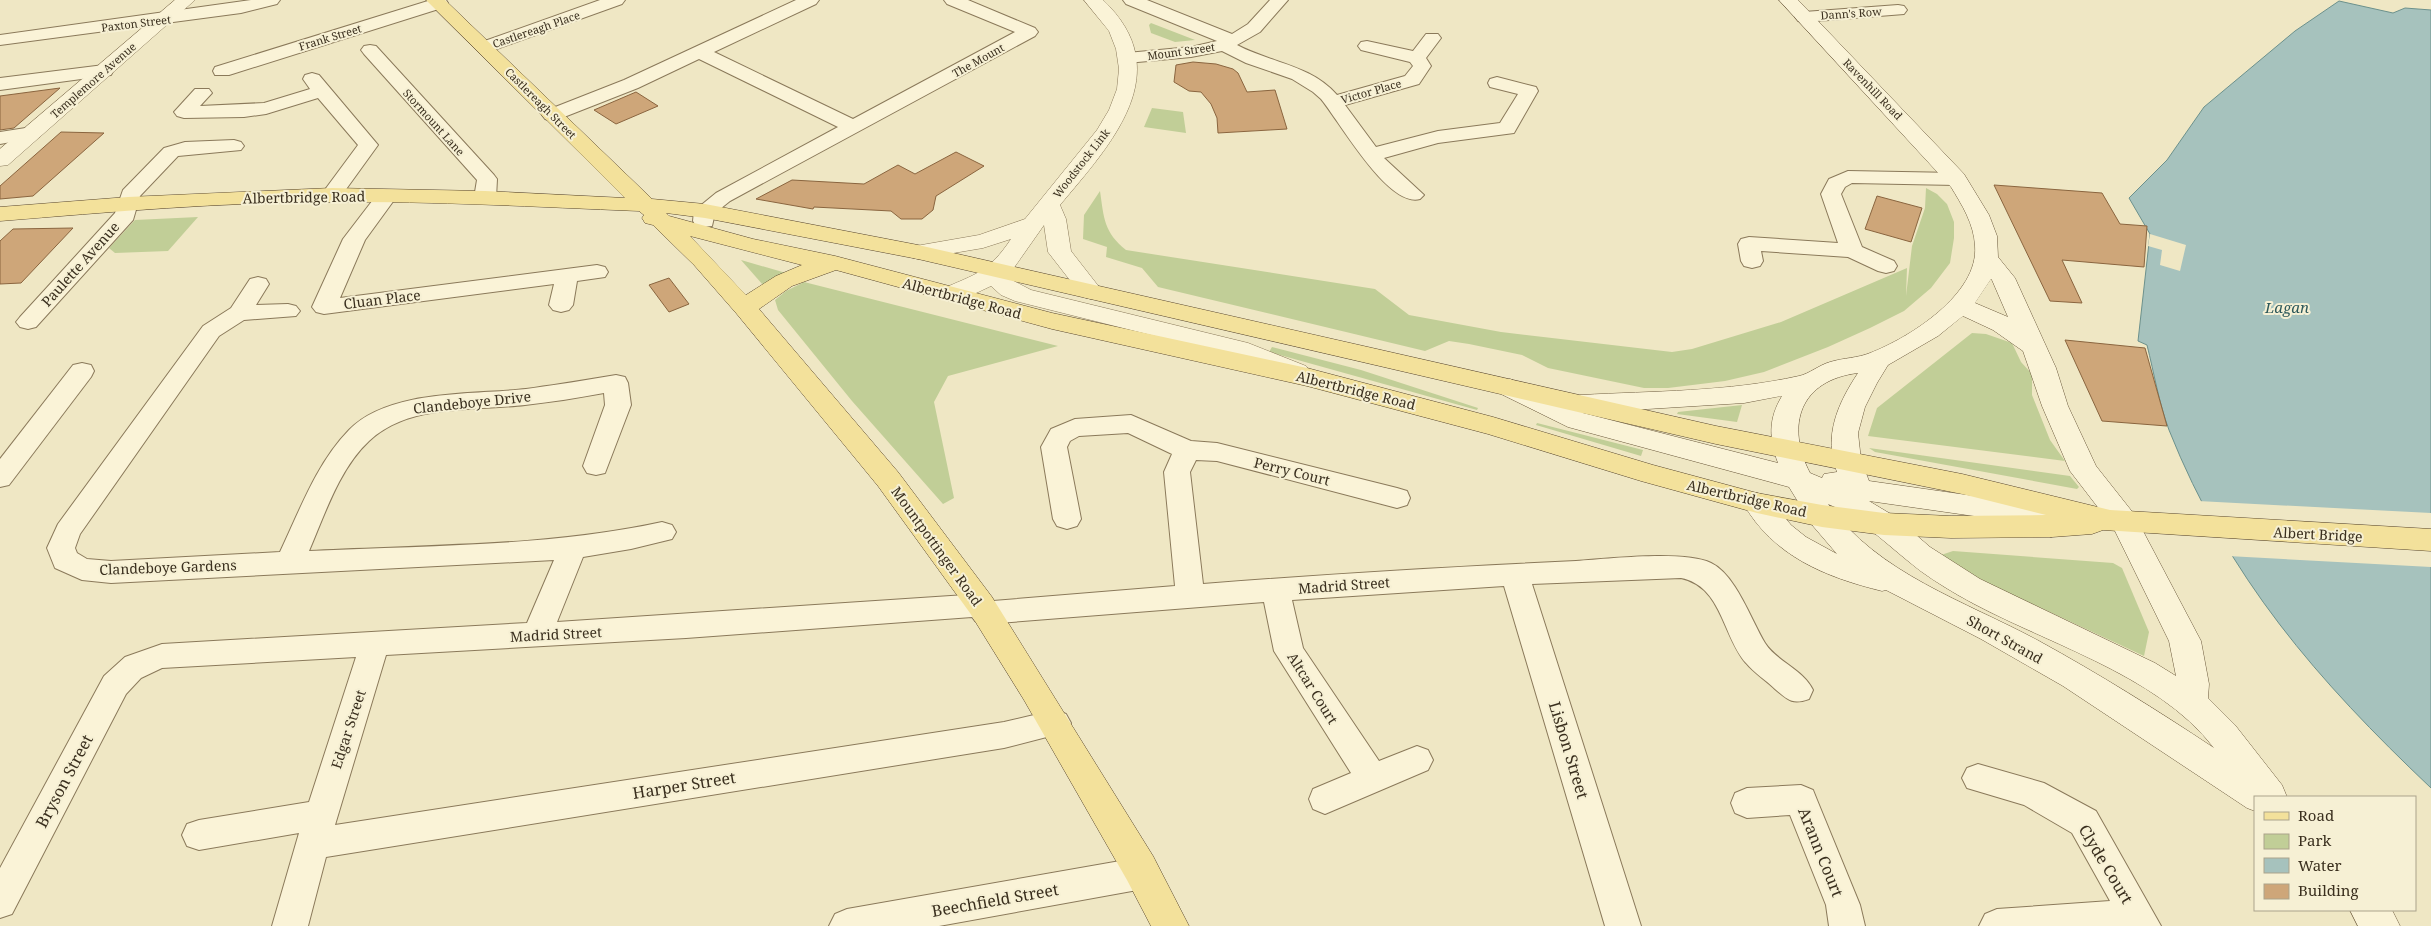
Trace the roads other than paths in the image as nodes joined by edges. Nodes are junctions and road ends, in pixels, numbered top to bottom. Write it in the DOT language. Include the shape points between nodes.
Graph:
graph roads {
  1 [pos="186,0"];
  2 [pos="271,0"];
  3 [pos="616,0"];
  4 [pos="810,0"];
  5 [pos="953,0"];
  6 [pos="1093,0"];
  7 [pos="1132,0"];
  8 [pos="1279,0"];
  9 [pos="1788,0"];
  10 [pos="437,2"];
  11 [pos="1898,10"];
  12 [pos="1804,17"];
  13 [pos="163,20"];
  14 [pos="1432,38"];
  15 [pos="0,40"];
  16 [pos="1227,43"];
  17 [pos="1367,46"];
  18 [pos="485,47"];
  19 [pos="289,50"];
  20 [pos="370,50"];
  21 [pos="699,52"];
  22 [pos="1127,58"];
  23 [pos="1417,58"];
  24 [pos="104,71"];
  25 [pos="222,71"];
  26 [pos="311,78"];
  27 [pos="1497,83"];
  28 [pos="0,84"];
  29 [pos="202,93"];
  30 [pos="1333,102"];
  31 [pos="552,115"];
  32 [pos="853,127"];
  33 [pos="32,133"];
  34 [pos="0,138"];
  35 [pos="234,146"];
  36 [pos="1371,155"];
  37 [pos="0,160"];
  38 [pos="1956,179"];
  39 [pos="332,195"];
  40 [pos="1413,195"];
  41 [pos="386,196"];
  42 [pos="485,198"];
  43 [pos="128,204"];
  44 [pos="1049,204"];
  45 [pos="654,213"];
  46 [pos="0,214"];
  47 [pos="704,216"];
  48 [pos="1033,224"];
  49 [pos="1852,251"];
  50 [pos="918,252"];
  51 [pos="1987,258"];
  52 [pos="1752,261"];
  53 [pos="831,262"];
  54 [pos="1886,266"];
  55 [pos="999,270"];
  56 [pos="597,272"];
  57 [pos="567,276"];
  58 [pos="258,284"];
  59 [pos="1091,292"];
  60 [pos="950,294"];
  61 [pos="561,305"];
  62 [pos="1961,306"];
  63 [pos="745,308"];
  64 [pos="288,311"];
  65 [pos="239,313"];
  66 [pos="28,322"];
  67 [pos="2038,357"];
  68 [pos="1879,360"];
  69 [pos="82,371"];
  70 [pos="1307,377"];
  71 [pos="1810,383"];
  72 [pos="1510,388"];
  73 [pos="1581,404"];
  74 [pos="1785,448"];
  75 [pos="1187,450"];
  76 [pos="1847,460"];
  77 [pos="596,466"];
  78 [pos="0,478"];
  79 [pos="1798,480"];
  80 [pos="1858,489"];
  81 [pos="1397,498"];
  82 [pos="1757,503"];
  83 [pos="1822,516"];
  84 [pos="1067,519"];
  85 [pos="2117,521"];
  86 [pos="1884,524"];
  87 [pos="2052,526"];
  88 [pos="2205,527"];
  89 [pos="662,532"];
  90 [pos="2431,540"];
  91 [pos="572,549"];
  92 [pos="290,562"];
  93 [pos="1515,574"];
  94 [pos="1900,584"];
  95 [pos="1276,590"];
  96 [pos="1190,595"];
  97 [pos="983,609"];
  98 [pos="537,635"];
  99 [pos="375,644"];
  100 [pos="133,665"];
  101 [pos="1798,690"];
  102 [pos="2192,703"];
  103 [pos="1055,723"];
  104 [pos="1417,760"];
  105 [pos="1371,777"];
  106 [pos="1978,778"];
  107 [pos="2258,796"];
  108 [pos="2270,796"];
  109 [pos="1325,799"];
  110 [pos="1748,803"];
  111 [pos="317,830"];
  112 [pos="200,835"];
  113 [pos="1143,873"];
  114 [pos="0,902"];
  115 [pos="2369,911"];
  116 [pos="2140,921"];
  117 [pos="290,926"];
  118 [pos="847,926"];
  119 [pos="1171,926"];
  120 [pos="1623,926"];
  121 [pos="1847,926"];
  122 [pos="1998,926"];
  123 [pos="2382,926"];
  1 -- 13 [label="main road, Templemore Avenue"];
  2 -- 13 [label="street, Paxton Street"];
  3 -- 18 [label="street, Castlereagh Place"];
  4 -- 21 [label="street"];
  5 -- 32 [label="street, The Mount" via="1030,32"];
  6 -- 22 [label="main road, Woodstock Link" via="1117,27"];
  7 -- 16 [label="street" via="1226,38"];
  8 -- 16 [label="street, Mount Street" via="1250,32"];
  9 -- 12 [label="main road, Ravenhill Road"];
  10 -- 18 [label="main road, Castlereagh Street"];
  10 -- 19 [label="street, Frank Street"];
  11 -- 12 [label="street, Dann's Row"];
  12 -- 38 [label="main road, Ravenhill Road"];
  13 -- 15 [label="street, Paxton Street"];
  13 -- 24 [label="main road, Templemore Avenue"];
  14 -- 23 [label="street, Victor Place"];
  16 -- 22 [label="street, Mount Street"];
  16 -- 30 [label="street" via="1229,48 1245,58 1305,78"];
  17 -- 23 [label="street"];
  18 -- 31 [label="main road, Castlereagh Street"];
  19 -- 25 [label="street, Frank Street"];
  19 -- 26 [label="street"];
  20 -- 42 [label="street, Stormount Lane" via="487,179"];
  21 -- 31 [label="street"];
  21 -- 32 [label="street"];
  22 -- 44 [label="main road, Woodstock Link" via="1127,84 1108,130"];
  23 -- 30 [label="street, Victor Place" via="1422,66 1412,80"];
  24 -- 28 [label="street"];
  24 -- 33 [label="main road, Templemore Avenue"];
  26 -- 29 [label="street" via="266,108 184,112"];
  26 -- 39 [label="street" via="368,145"];
  27 -- 36 [label="street" via="1529,91 1507,129 1460,132 1422,139"];
  30 -- 36 [label="street"];
  31 -- 45 [label="main road, Castlereagh Street"];
  32 -- 47 [label="street, The Mount" via="723,197"];
  33 -- 34 [label="street"];
  33 -- 37 [label="main road, Templemore Avenue"];
  35 -- 43 [label="street" via="185,148 171,152 130,194"];
  36 -- 40 [label="street" via="1388,175"];
  38 -- 49 [label="street" via="1848,178 1836,183 1831,194"];
  38 -- 51 [label="main road, Ravenhill Road" via="1979,220 1986,238"];
  39 -- 41 [label="main road, Albertbridge Road"];
  39 -- 43 [label="main road, Albertbridge Road"];
  41 -- 42 [label="main road, Albertbridge Road"];
  41 -- 57 [label="street, Cluan Place" via="354,239 324,307"];
  42 -- 45 [label="main road, Albertbridge Road" via="608,204"];
  43 -- 46 [label="main road, Albertbridge Road"];
  43 -- 66 [label="street, Paulette Avenue" via="125,215"];
  44 -- 48 [label="main road, Woodstock Link"];
  44 -- 59 [label="main road" via="1060,252"];
  45 -- 47 [label="main road, Albertbridge Road"];
  45 -- 53 [label="main road, Albertbridge Road" via="747,245"];
  45 -- 63 [label="main road, Mountpottinger Road"];
  47 -- 50 [label="main road, Albertbridge Road"];
  47 -- 53 [label="main road" via="806,248"];
  48 -- 50 [label="main road" via="983,241"];
  48 -- 55 [label="main road, Woodstock Link"];
  49 -- 52 [label="street" via="1749,244"];
  49 -- 54 [label="street"];
  50 -- 55 [label="main road, Albertbridge Road"];
  51 -- 62 [label="main road, Ravenhill Road" via="1977,284"];
  51 -- 67 [label="main road" via="2003,278"];
  53 -- 60 [label="main road, Albertbridge Road"];
  53 -- 63 [label="main road" via="792,276"];
  55 -- 59 [label="main road, Albertbridge Road"];
  55 -- 60 [label="main road, Woodstock Link"];
  55 -- 70 [label="main road" via="1001,284 1024,296 1239,349"];
  56 -- 57 [label="street, Cluan Place"];
  57 -- 61 [label="street"];
  58 -- 65 [label="street"];
  59 -- 72 [label="main road, Albertbridge Road"];
  60 -- 70 [label="main road, Albertbridge Road" via="1052,321"];
  62 -- 67 [label="main road" via="2002,324"];
  62 -- 68 [label="main road, Ravenhill Road" via="1941,323"];
  63 -- 97 [label="main road, Mountpottinger Road" via="888,479"];
  64 -- 65 [label="street, Clandeboye Gardens"];
  65 -- 92 [label="street, Clandeboye Gardens" via="211,330 68,531 62,548 65,560 82,569 111,572"];
  67 -- 85 [label="main road" via="2055,406 2084,471"];
  68 -- 71 [label="main road, Ravenhill Road" via="1836,369"];
  68 -- 76 [label="main road, Ravenhill Road" via="1861,385 1847,421 1844,442"];
  69 -- 78 [label="street"];
  70 -- 82 [label="main road, Albertbridge Road" via="1493,426"];
  71 -- 73 [label="main road" via="1744,394"];
  71 -- 74 [label="main road, Ravenhill Road" via="1795,396 1787,410 1783,432"];
  72 -- 73 [label="main road, Albertbridge Road"];
  72 -- 79 [label="main road" via="1577,421"];
  73 -- 74 [label="main road, Albertbridge Road"];
  74 -- 76 [label="main road, Albertbridge Road"];
  74 -- 79 [label="main road, Short Strand"];
  74 -- 80 [label="main road" via="1840,484"];
  75 -- 81 [label="street, Perry Court" via="1217,452"];
  75 -- 84 [label="street, Perry Court" via="1131,424 1076,428 1060,435 1054,447"];
  75 -- 96 [label="street" via="1177,472"];
  76 -- 80 [label="main road, Ravenhill Road"];
  76 -- 85 [label="main road, Albertbridge Road"];
  77 -- 92 [label="street, Clandeboye Drive" via="618,404 616,383 397,412 360,433 346,449"];
  79 -- 83 [label="main road, Short Strand"];
  79 -- 86 [label="main road" via="1846,500"];
  80 -- 86 [label="main road, Ravenhill Road"];
  80 -- 87 [label="main road" via="1988,508"];
  82 -- 83 [label="main road, Albertbridge Road"];
  82 -- 94 [label="main road" via="1772,525 1796,547 1862,576"];
  83 -- 86 [label="main road, Albertbridge Road"];
  83 -- 94 [label="main road, Short Strand" via="1859,556"];
  85 -- 87 [label="main road, Albertbridge Road"];
  85 -- 88 [label="main road, Albertbridge Road"];
  85 -- 102 [label="main road" via="2185,641 2194,684"];
  86 -- 87 [label="main road, Albertbridge Road"];
  86 -- 102 [label="main road, Short Strand" via="1920,555 1969,587 2144,672"];
  88 -- 90 [label="main road, Albert Bridge"];
  89 -- 91 [label="street, Clandeboye Gardens" via="624,542"];
  91 -- 92 [label="street, Clandeboye Gardens"];
  91 -- 98 [label="street"];
  93 -- 95 [label="street, Madrid Street"];
  93 -- 101 [label="street, Madrid Street" via="1681,566 1702,571 1727,599 1756,654"];
  93 -- 120 [label="street, Lisbon Street"];
  94 -- 107 [label="main road, Short Strand" via="2012,641 2103,695"];
  95 -- 96 [label="street, Madrid Street"];
  95 -- 105 [label="street, Altcar Court" via="1288,651"];
  96 -- 97 [label="street, Madrid Street"];
  97 -- 98 [label="street, Madrid Street"];
  97 -- 103 [label="main road, Mountpottinger Road"];
  98 -- 99 [label="street, Madrid Street"];
  99 -- 100 [label="street, Madrid Street" via="162,656"];
  99 -- 111 [label="street, Edgar Street"];
  100 -- 114 [label="street, Bryson Street" via="115,685"];
  102 -- 108 [label="main road, Short Strand" via="2223,735"];
  103 -- 111 [label="street, Harper Street" via="1004,735"];
  103 -- 113 [label="main road, Mountpottinger Road"];
  104 -- 105 [label="street"];
  105 -- 109 [label="street"];
  106 -- 116 [label="street, Clyde Court" via="2032,793 2084,822"];
  110 -- 121 [label="street, Arann Court" via="1801,800 1843,905"];
  111 -- 112 [label="street"];
  111 -- 117 [label="street, Edgar Street"];
  113 -- 118 [label="street, Beechfield Street"];
  113 -- 119 [label="main road, Mountpottinger Road"];
  115 -- 123 [label="main road"];
  116 -- 122 [label="street"];
}
